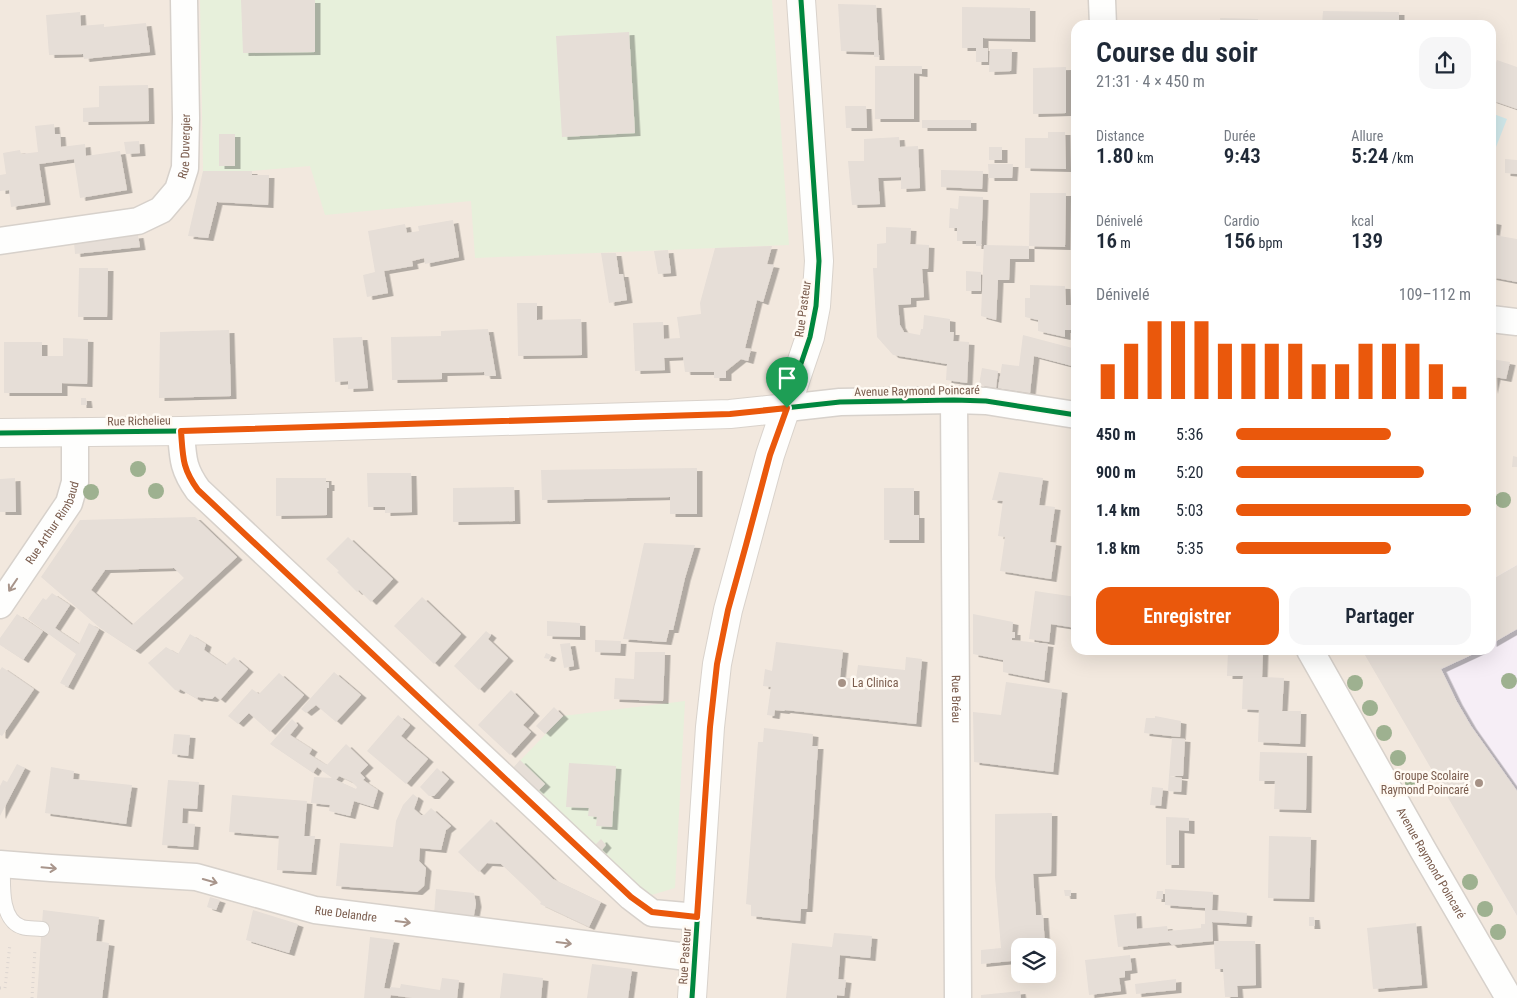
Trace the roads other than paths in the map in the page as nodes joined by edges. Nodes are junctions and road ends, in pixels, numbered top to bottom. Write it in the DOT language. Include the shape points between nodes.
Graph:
graph roads {
  1 [pos="184,0"];
  2 [pos="800,0"];
  3 [pos="1102,0"];
  4 [pos="1103,20"];
  5 [pos="0,241"];
  6 [pos="1496,319"];
  7 [pos="1517,322"];
  8 [pos="954,400"];
  9 [pos="787,408"];
  10 [pos="1071,414"];
  11 [pos="181,431"];
  12 [pos="75,432"];
  13 [pos="0,433"];
  14 [pos="0,605"];
  15 [pos="1313,655"];
  16 [pos="2,864"];
  17 [pos="697,917"];
  18 [pos="39,934"];
  19 [pos="695,958"];
  20 [pos="692,998"];
  21 [pos="958,998"];
  22 [pos="1509,998"];
  1 -- 5 [label="street, Rue Duvergier" via="185,168 178,190 161,210 138,221"];
  2 -- 9 [label="street, Rue Pasteur" via="819,261 810,337"];
  3 -- 4 [label="street"];
  6 -- 7 [label="street"];
  8 -- 9 [label="street, Avenue Raymond Poincaré" via="840,402"];
  8 -- 10 [label="street, Avenue Raymond Poincaré" via="986,401"];
  8 -- 21 [label="street, Rue Bréau"];
  9 -- 11 [label="street, Rue Richelieu" via="730,414"];
  9 -- 17 [label="street, Rue Pasteur" via="770,455 728,610 717,664"];
  11 -- 12 [label="street, Rue Richelieu"];
  11 -- 17 [label="street" via="182,456 188,475 198,490 624,891 652,912"];
  12 -- 13 [label="street, Rue Richelieu"];
  12 -- 14 [label="street, Rue Arthur Rimbaud, one-way" via="75,482 69,503"];
  15 -- 22 [label="street, Avenue Raymond Poincaré"];
  16 -- 18 [label="lane" via="4,914 11,922"];
  16 -- 19 [label="street, Rue Delandre, one-way" via="196,876 315,910"];
  17 -- 19 [label="street, Rue Pasteur"];
  19 -- 20 [label="street, Rue Pasteur"];
}
